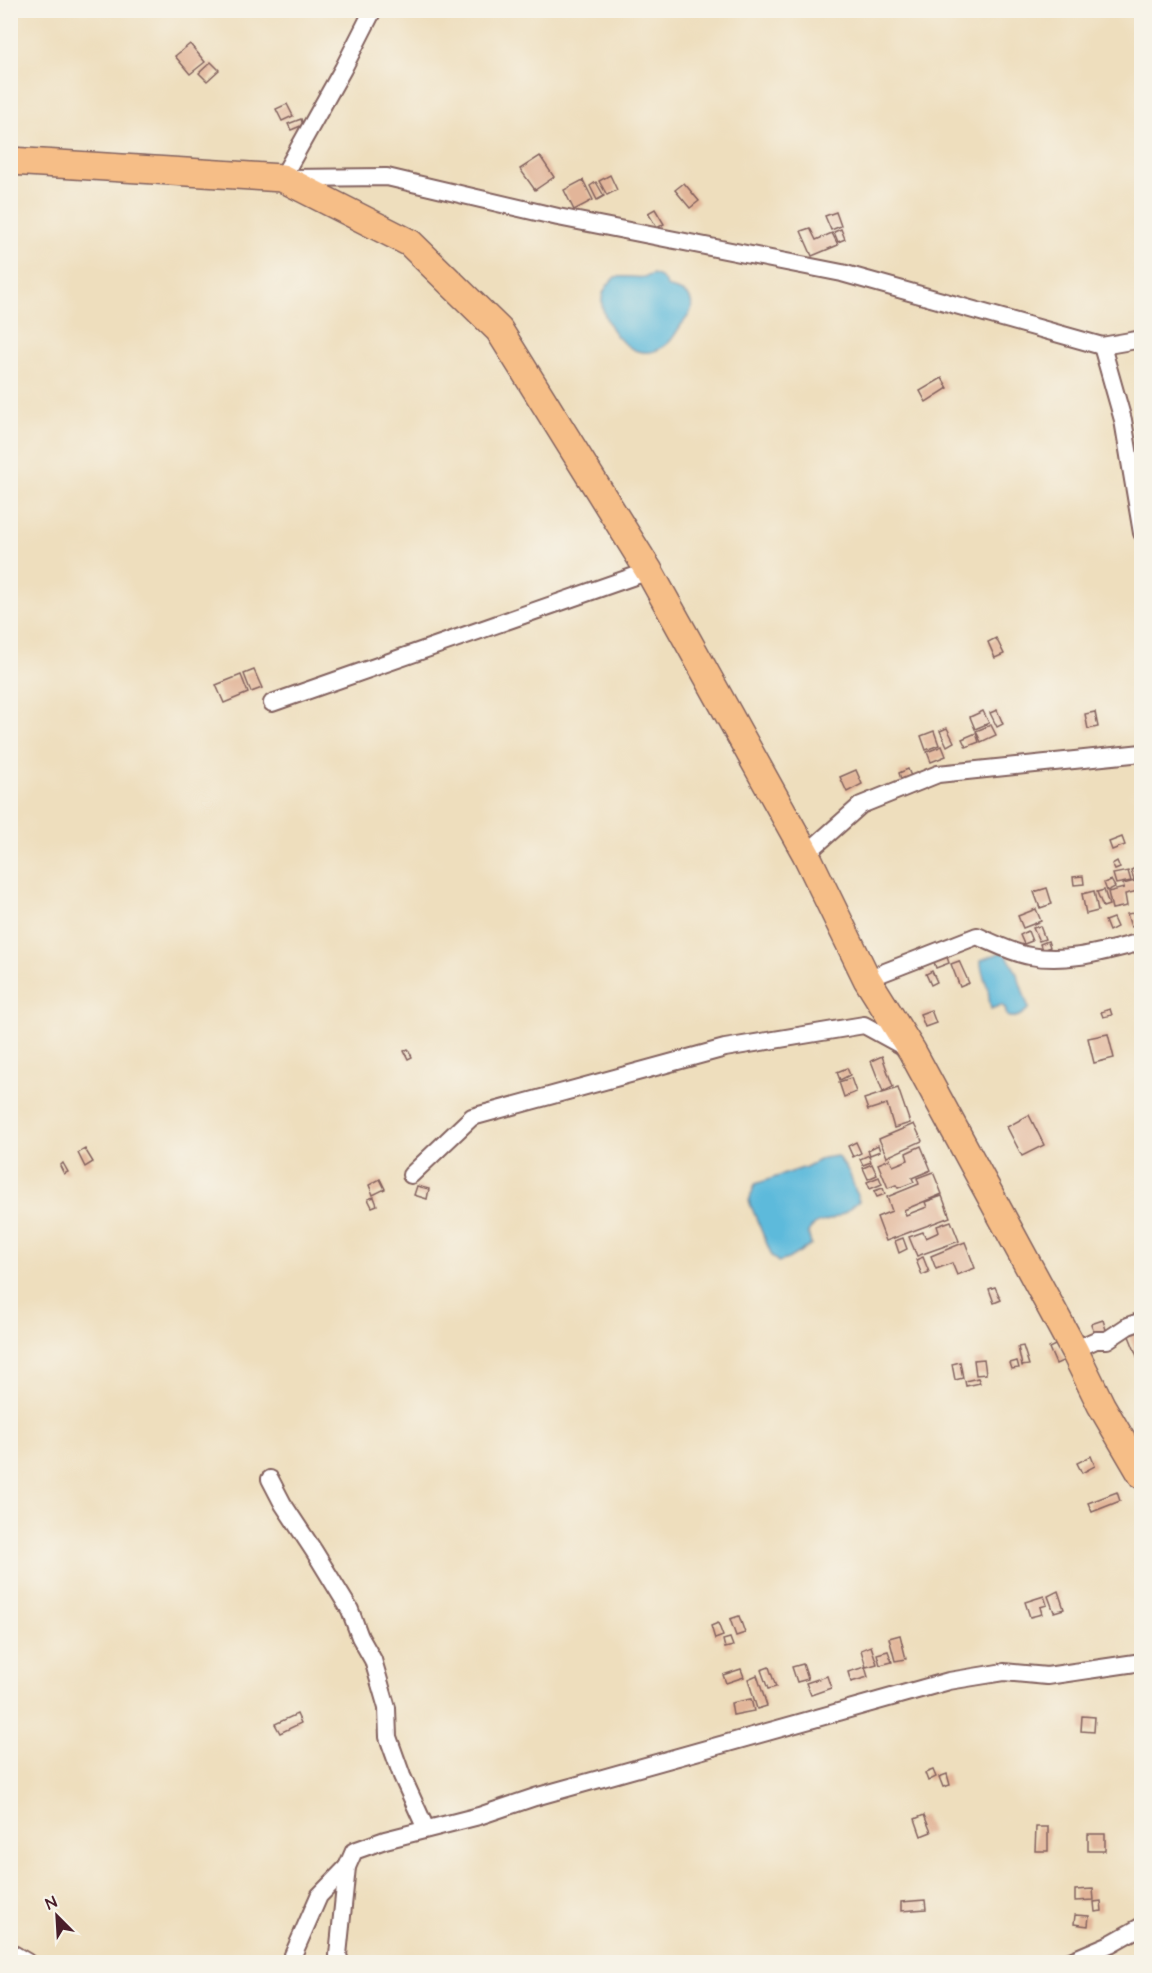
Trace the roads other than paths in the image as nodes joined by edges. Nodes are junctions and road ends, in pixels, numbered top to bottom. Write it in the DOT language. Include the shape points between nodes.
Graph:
graph roads {
  1 [pos="373,10"];
  2 [pos="10,161"];
  3 [pos="282,178"];
  4 [pos="1142,339"];
  5 [pos="1102,346"];
  6 [pos="1142,533"];
  7 [pos="649,571"];
  8 [pos="272,703"];
  9 [pos="1142,753"];
  10 [pos="806,854"];
  11 [pos="1142,942"];
  12 [pos="867,979"];
  13 [pos="912,1051"];
  14 [pos="411,1176"];
  15 [pos="1142,1321"];
  16 [pos="1074,1350"];
  17 [pos="1142,1475"];
  18 [pos="270,1479"];
  19 [pos="1142,1662"];
  20 [pos="426,1829"];
  21 [pos="347,1867"];
  22 [pos="1142,1926"];
  23 [pos="10,1952"];
  24 [pos="27,1962"];
  25 [pos="290,1962"];
  26 [pos="340,1962"];
  27 [pos="1068,1962"];
  1 -- 3 [label="street"];
  2 -- 3 [label="highway"];
  3 -- 5 [label="street" via="387,177 842,273"];
  3 -- 7 [label="highway" via="410,243 499,330"];
  4 -- 5 [label="street"];
  5 -- 6 [label="street" via="1123,420"];
  7 -- 8 [label="street"];
  7 -- 10 [label="highway"];
  9 -- 10 [label="street" via="938,774 861,805"];
  10 -- 12 [label="highway"];
  11 -- 12 [label="street" via="1062,959 1029,956 977,936"];
  12 -- 13 [label="highway"];
  13 -- 14 [label="street" via="864,1026 725,1048 472,1117"];
  13 -- 16 [label="highway"];
  15 -- 16 [label="street" via="1107,1340 1096,1340"];
  16 -- 17 [label="highway"];
  18 -- 20 [label="street" via="350,1610 387,1708 388,1737"];
  19 -- 20 [label="street" via="1047,1676 1004,1672 950,1681"];
  20 -- 21 [label="street" via="354,1851"];
  21 -- 25 [label="street" via="319,1896"];
  21 -- 26 [label="street"];
  22 -- 27 [label="street"];
  23 -- 24 [label="street"];
}
